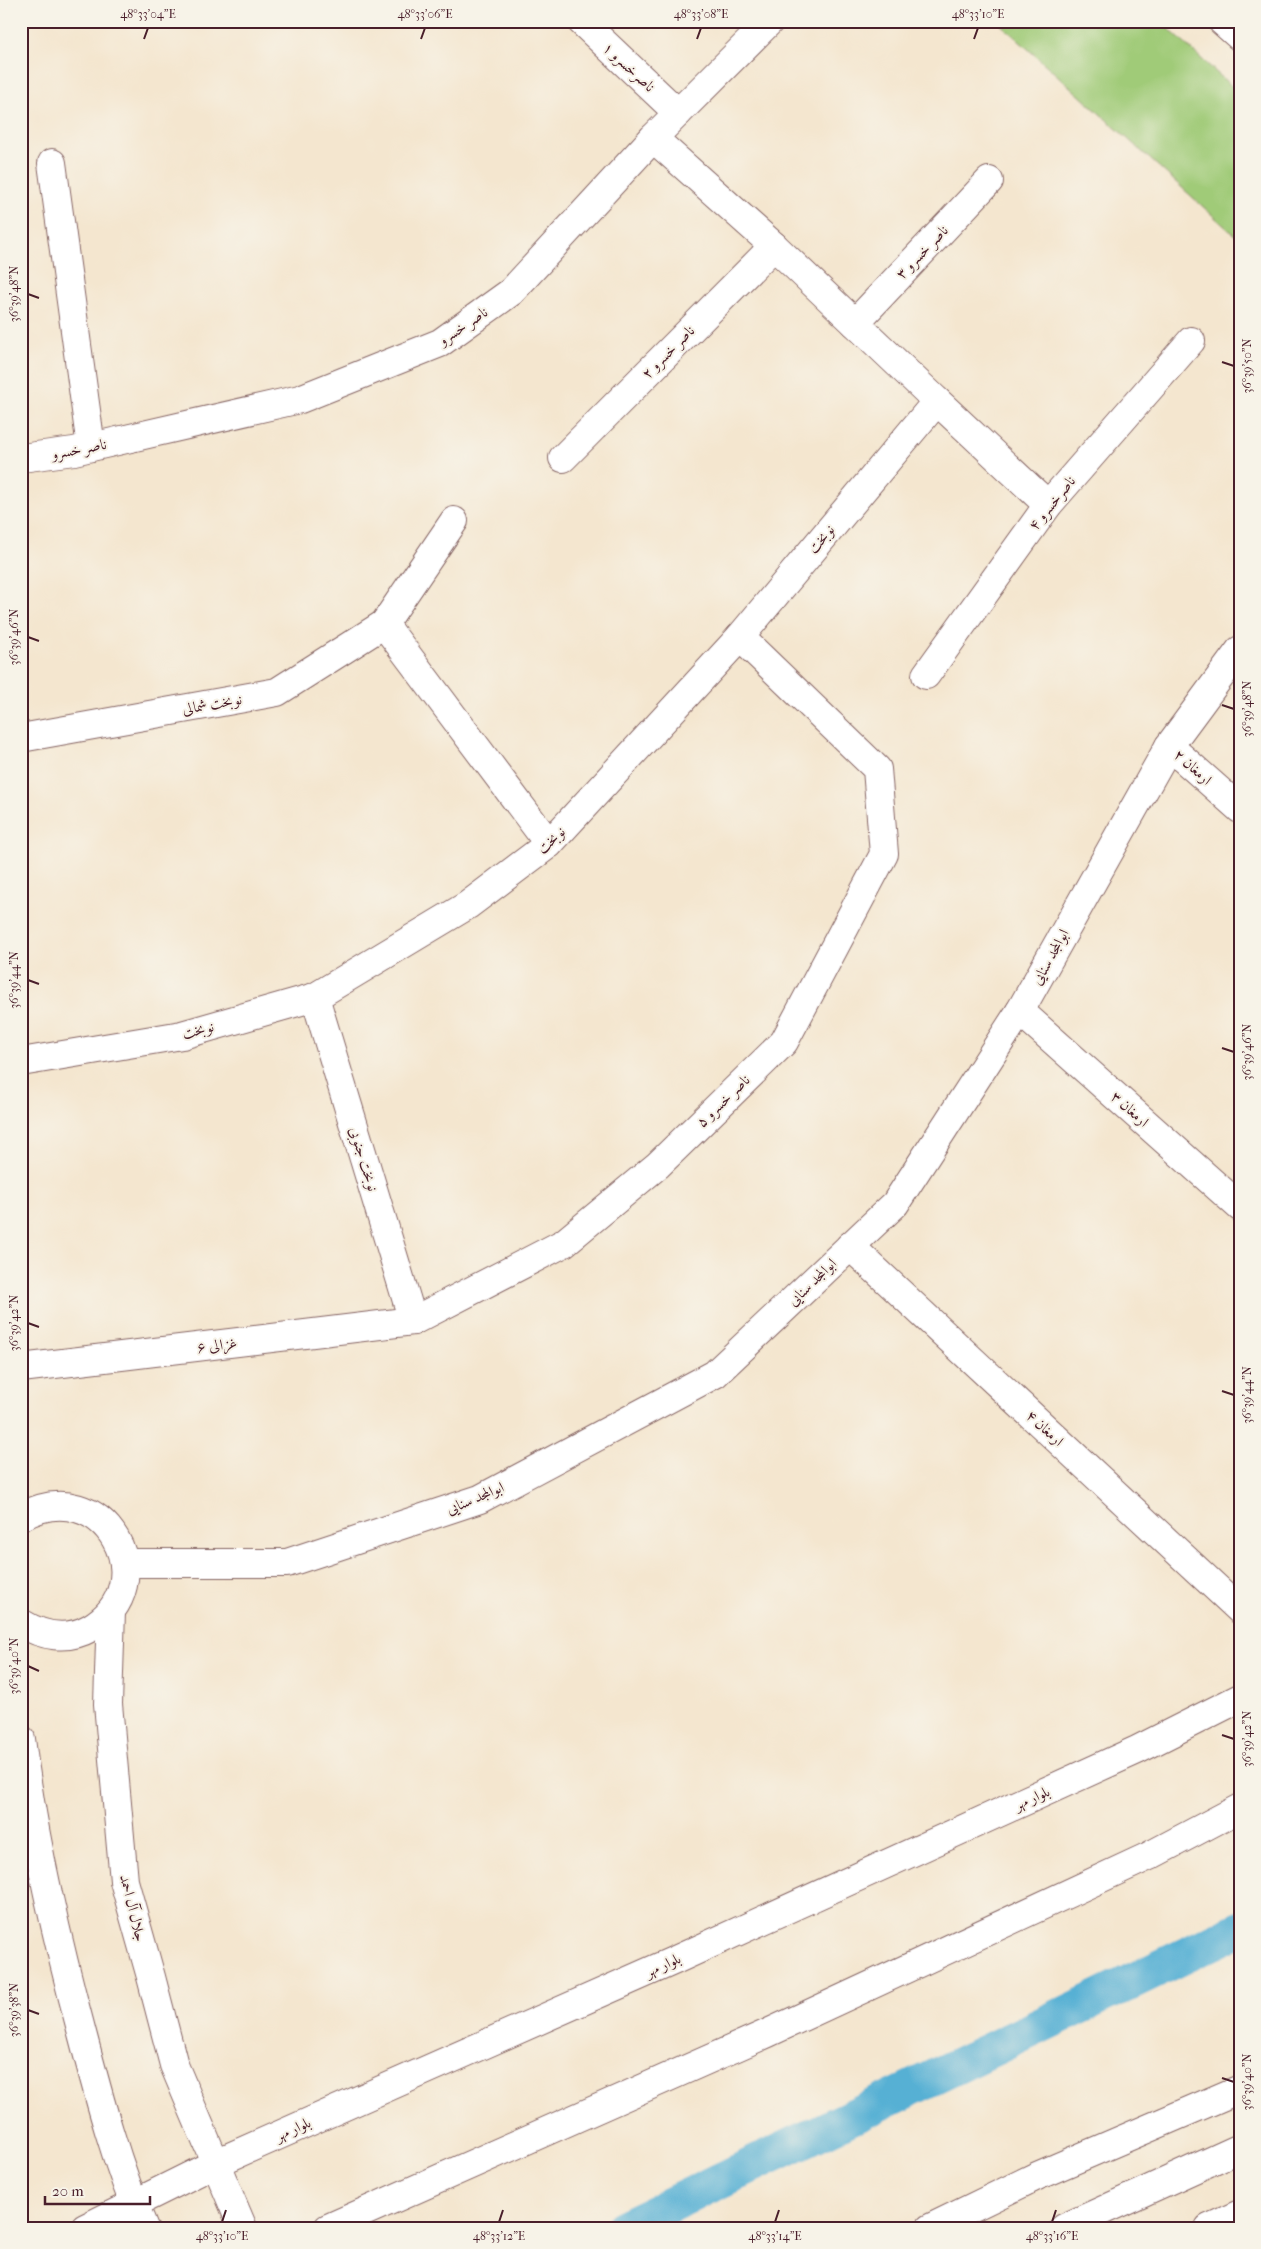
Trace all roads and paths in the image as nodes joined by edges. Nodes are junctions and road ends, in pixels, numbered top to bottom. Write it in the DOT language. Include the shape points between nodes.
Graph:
graph roads {
  1 [pos="581,21"];
  2 [pos="770,21"];
  3 [pos="1222,21"];
  4 [pos="1240,37"];
  5 [pos="678,113"];
  6 [pos="653,138"];
  7 [pos="52,163"];
  8 [pos="990,182"];
  9 [pos="774,246"];
  10 [pos="855,323"];
  11 [pos="1191,341"];
  12 [pos="937,401"];
  13 [pos="92,447"];
  14 [pos="21,458"];
  15 [pos="563,458"];
  16 [pos="1048,505"];
  17 [pos="454,521"];
  18 [pos="384,624"];
  19 [pos="740,637"];
  20 [pos="1240,650"];
  21 [pos="926,675"];
  22 [pos="21,738"];
  23 [pos="1169,746"];
  24 [pos="1240,809"];
  25 [pos="549,844"];
  26 [pos="315,996"];
  27 [pos="1020,1011"];
  28 [pos="21,1062"];
  29 [pos="1240,1207"];
  30 [pos="850,1246"];
  31 [pos="413,1321"];
  32 [pos="21,1368"];
  33 [pos="21,1517"];
  34 [pos="124,1563"];
  35 [pos="1240,1610"];
  36 [pos="111,1611"];
  37 [pos="21,1623"];
  38 [pos="1240,1698"];
  39 [pos="21,1739"];
  40 [pos="1240,1808"];
  41 [pos="1240,2089"];
  42 [pos="1240,2148"];
  43 [pos="216,2163"];
  44 [pos="134,2203"];
  45 [pos="1240,2214"];
  46 [pos="85,2228"];
  47 [pos="144,2228"];
  48 [pos="243,2228"];
  49 [pos="328,2228"];
  50 [pos="930,2228"];
  51 [pos="1064,2228"];
  52 [pos="1209,2228"];
  1 -- 5 [label="street, ناصرخسرو ۱"];
  2 -- 5 [label="street, ناصر خسرو"];
  3 -- 4 [label="street"];
  5 -- 6 [label="street, ناصر خسرو"];
  6 -- 9 [label="street"];
  6 -- 13 [label="street, ناصر خسرو" via="512,292 440,343 300,399"];
  7 -- 13 [label="street"];
  8 -- 10 [label="street, ناصر خسرو ۳"];
  9 -- 10 [label="street"];
  9 -- 15 [label="street, ناصر خسرو ۲"];
  10 -- 12 [label="street"];
  11 -- 16 [label="street, ناصرخسرو ۴"];
  12 -- 16 [label="street"];
  12 -- 19 [label="street, نوبخت"];
  13 -- 14 [label="street, ناصر خسرو"];
  16 -- 21 [label="street, ناصرخسرو ۴"];
  17 -- 18 [label="street, نوبخت شمالی"];
  18 -- 22 [label="street, نوبخت شمالی" via="278,692"];
  18 -- 25 [label="street"];
  19 -- 25 [label="street, نوبخت"];
  19 -- 31 [label="street, ناصر خسرو ۵" via="877,769 884,854 784,1042 658,1165 564,1243"];
  20 -- 23 [label="street, ابوالمجد سنایی"];
  23 -- 24 [label="street, ارمغان ۲"];
  23 -- 27 [label="street, ابوالمجد سنایی"];
  25 -- 26 [label="street, نوبخت" via="468,905"];
  26 -- 28 [label="street, نوبخت" via="182,1035"];
  26 -- 31 [label="street, نوبخت جنوبی"];
  27 -- 29 [label="street, ارمغان ۳"];
  27 -- 30 [label="street, ابوالمجد سنایی" via="895,1204"];
  30 -- 34 [label="street, ابوالمجد سنایی" via="715,1374 480,1499 287,1563"];
  30 -- 35 [label="street, ارمغان ۴"];
  31 -- 32 [label="street, غزالی ۶"];
  33 -- 34 [label="street" via="52,1506 85,1510 112,1532"];
  34 -- 36 [label="street" via="124,1580"];
  36 -- 37 [label="street" via="98,1623 66,1636 50,1635"];
  36 -- 43 [label="street, جلال آل احمد" via="108,1704 124,1881 174,2065"];
  38 -- 43 [label="street, بلوار مهر" via="1137,1750 673,1961"];
  39 -- 44 [label="street" via="27,1788 60,1951 98,2093"];
  40 -- 49 [label="street" via="1149,1856 777,2029"];
  41 -- 50 [label="street" via="1037,2176"];
  42 -- 51 [label="street"];
  43 -- 44 [label="street, بلوار مهر"];
  43 -- 48 [label="street, جلال آل احمد"];
  44 -- 46 [label="street, بلوار مهر"];
  44 -- 47 [label="street"];
  45 -- 52 [label="street"];
}
